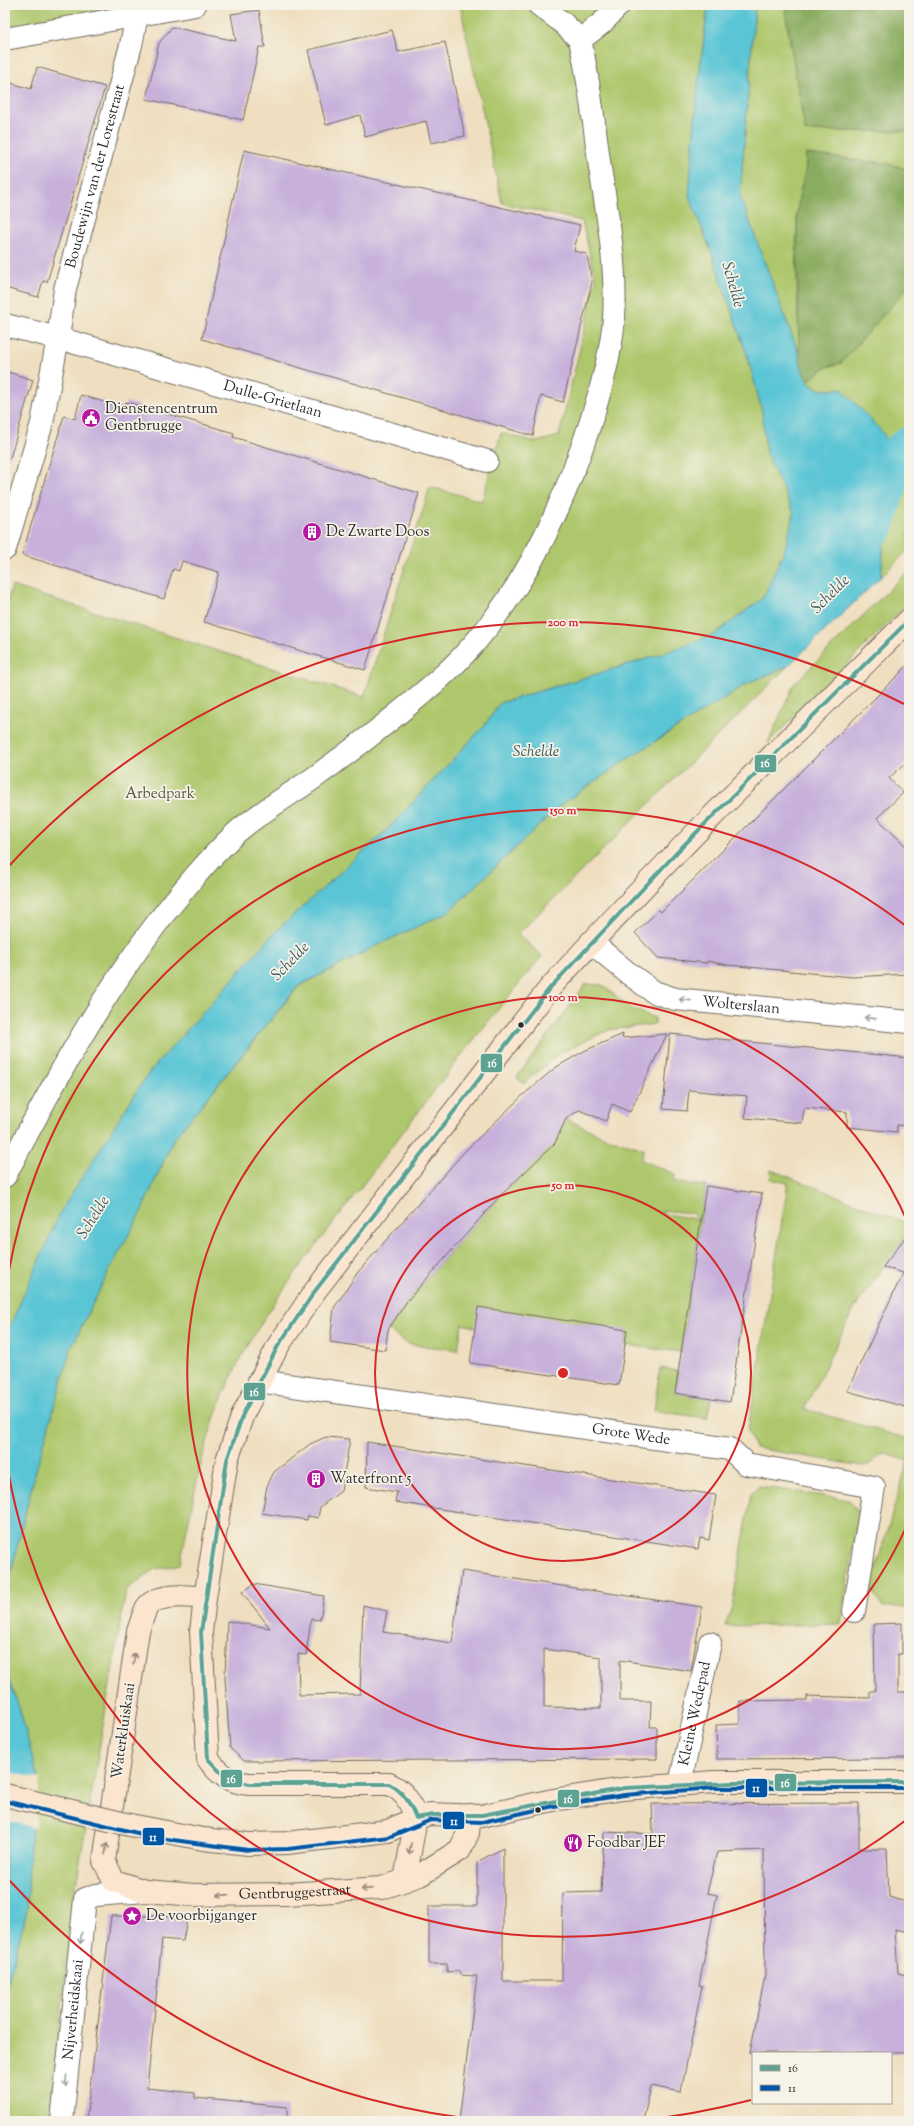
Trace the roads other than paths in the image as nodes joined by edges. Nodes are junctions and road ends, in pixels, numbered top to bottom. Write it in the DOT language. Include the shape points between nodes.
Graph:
graph roads {
  1 [pos="194,5"];
  2 [pos="539,5"];
  3 [pos="619,5"];
  4 [pos="137,15"];
  5 [pos="5,39"];
  6 [pos="580,40"];
  7 [pos="5,325"];
  8 [pos="58,338"];
  9 [pos="486,461"];
  10 [pos="5,549"];
  11 [pos="909,620"];
  12 [pos="591,942"];
  13 [pos="909,1022"];
  14 [pos="5,1176"];
  15 [pos="259,1381"];
  16 [pos="205,1598"];
  17 [pos="854,1611"];
  18 [pos="710,1642"];
  19 [pos="909,1782"];
  20 [pos="680,1784"];
  21 [pos="5,1795"];
  22 [pos="470,1815"];
  23 [pos="416,1818"];
  24 [pos="405,1880"];
  25 [pos="145,1892"];
  26 [pos="85,1899"];
  27 [pos="62,2121"];
  1 -- 4 [label="street"];
  2 -- 6 [label="street"];
  3 -- 6 [label="street" via="602,23"];
  4 -- 5 [label="street"];
  4 -- 8 [label="street, Boudewijn van der Lorestraat" via="131,46 65,288"];
  6 -- 14 [label="street" via="589,77 610,230 614,315 606,371 586,436 554,517 531,563 484,631 441,677 356,747 238,831 186,885 140,945 85,1029 39,1109"];
  7 -- 8 [label="street, Dulle-Grietlaan"];
  8 -- 9 [label="street, Dulle-Grietlaan"];
  8 -- 10 [label="street" via="42,423"];
  11 -- 12 [label="street" via="721,806"];
  13 -- 12 [label="street, Wolterslaan, one-way" via="675,999 654,992"];
  12 -- 15 [label="street" via="549,989 315,1291 278,1346"];
  15 -- 16 [label="street" via="243,1414 226,1460"];
  15 -- 17 [label="street, Grote Wede" via="730,1449 746,1464 874,1488"];
  16 -- 23 [label="street" via="201,1632 206,1747 208,1759 216,1770 234,1782 249,1784 389,1784 399,1788 404,1794"];
  25 -- 16 [label="street, Waterkluiskaai, one-way" via="114,1881 104,1861 138,1631 147,1606 156,1600 187,1595"];
  18 -- 20 [label="street, Kleine Wedepad"];
  19 -- 20 [label="street"];
  20 -- 22 [label="street" via="623,1789 553,1800 481,1816"];
  21 -- 23 [label="street, bridge" via="130,1825 203,1839 248,1844 287,1843 388,1831"];
  22 -- 23 [label="street" via="430,1814"];
  22 -- 24 [label="street, Gentbruggestraat" via="468,1833 460,1850 420,1875"];
  23 -- 24 [label="street, one-way"];
  24 -- 25 [label="street, Gentbruggestraat, one-way" via="382,1888 286,1894 195,1895"];
  25 -- 26 [label="street, Gentbruggestraat" via="96,1895"];
  26 -- 27 [label="street, Nijverheidskaai, one-way"];
}
